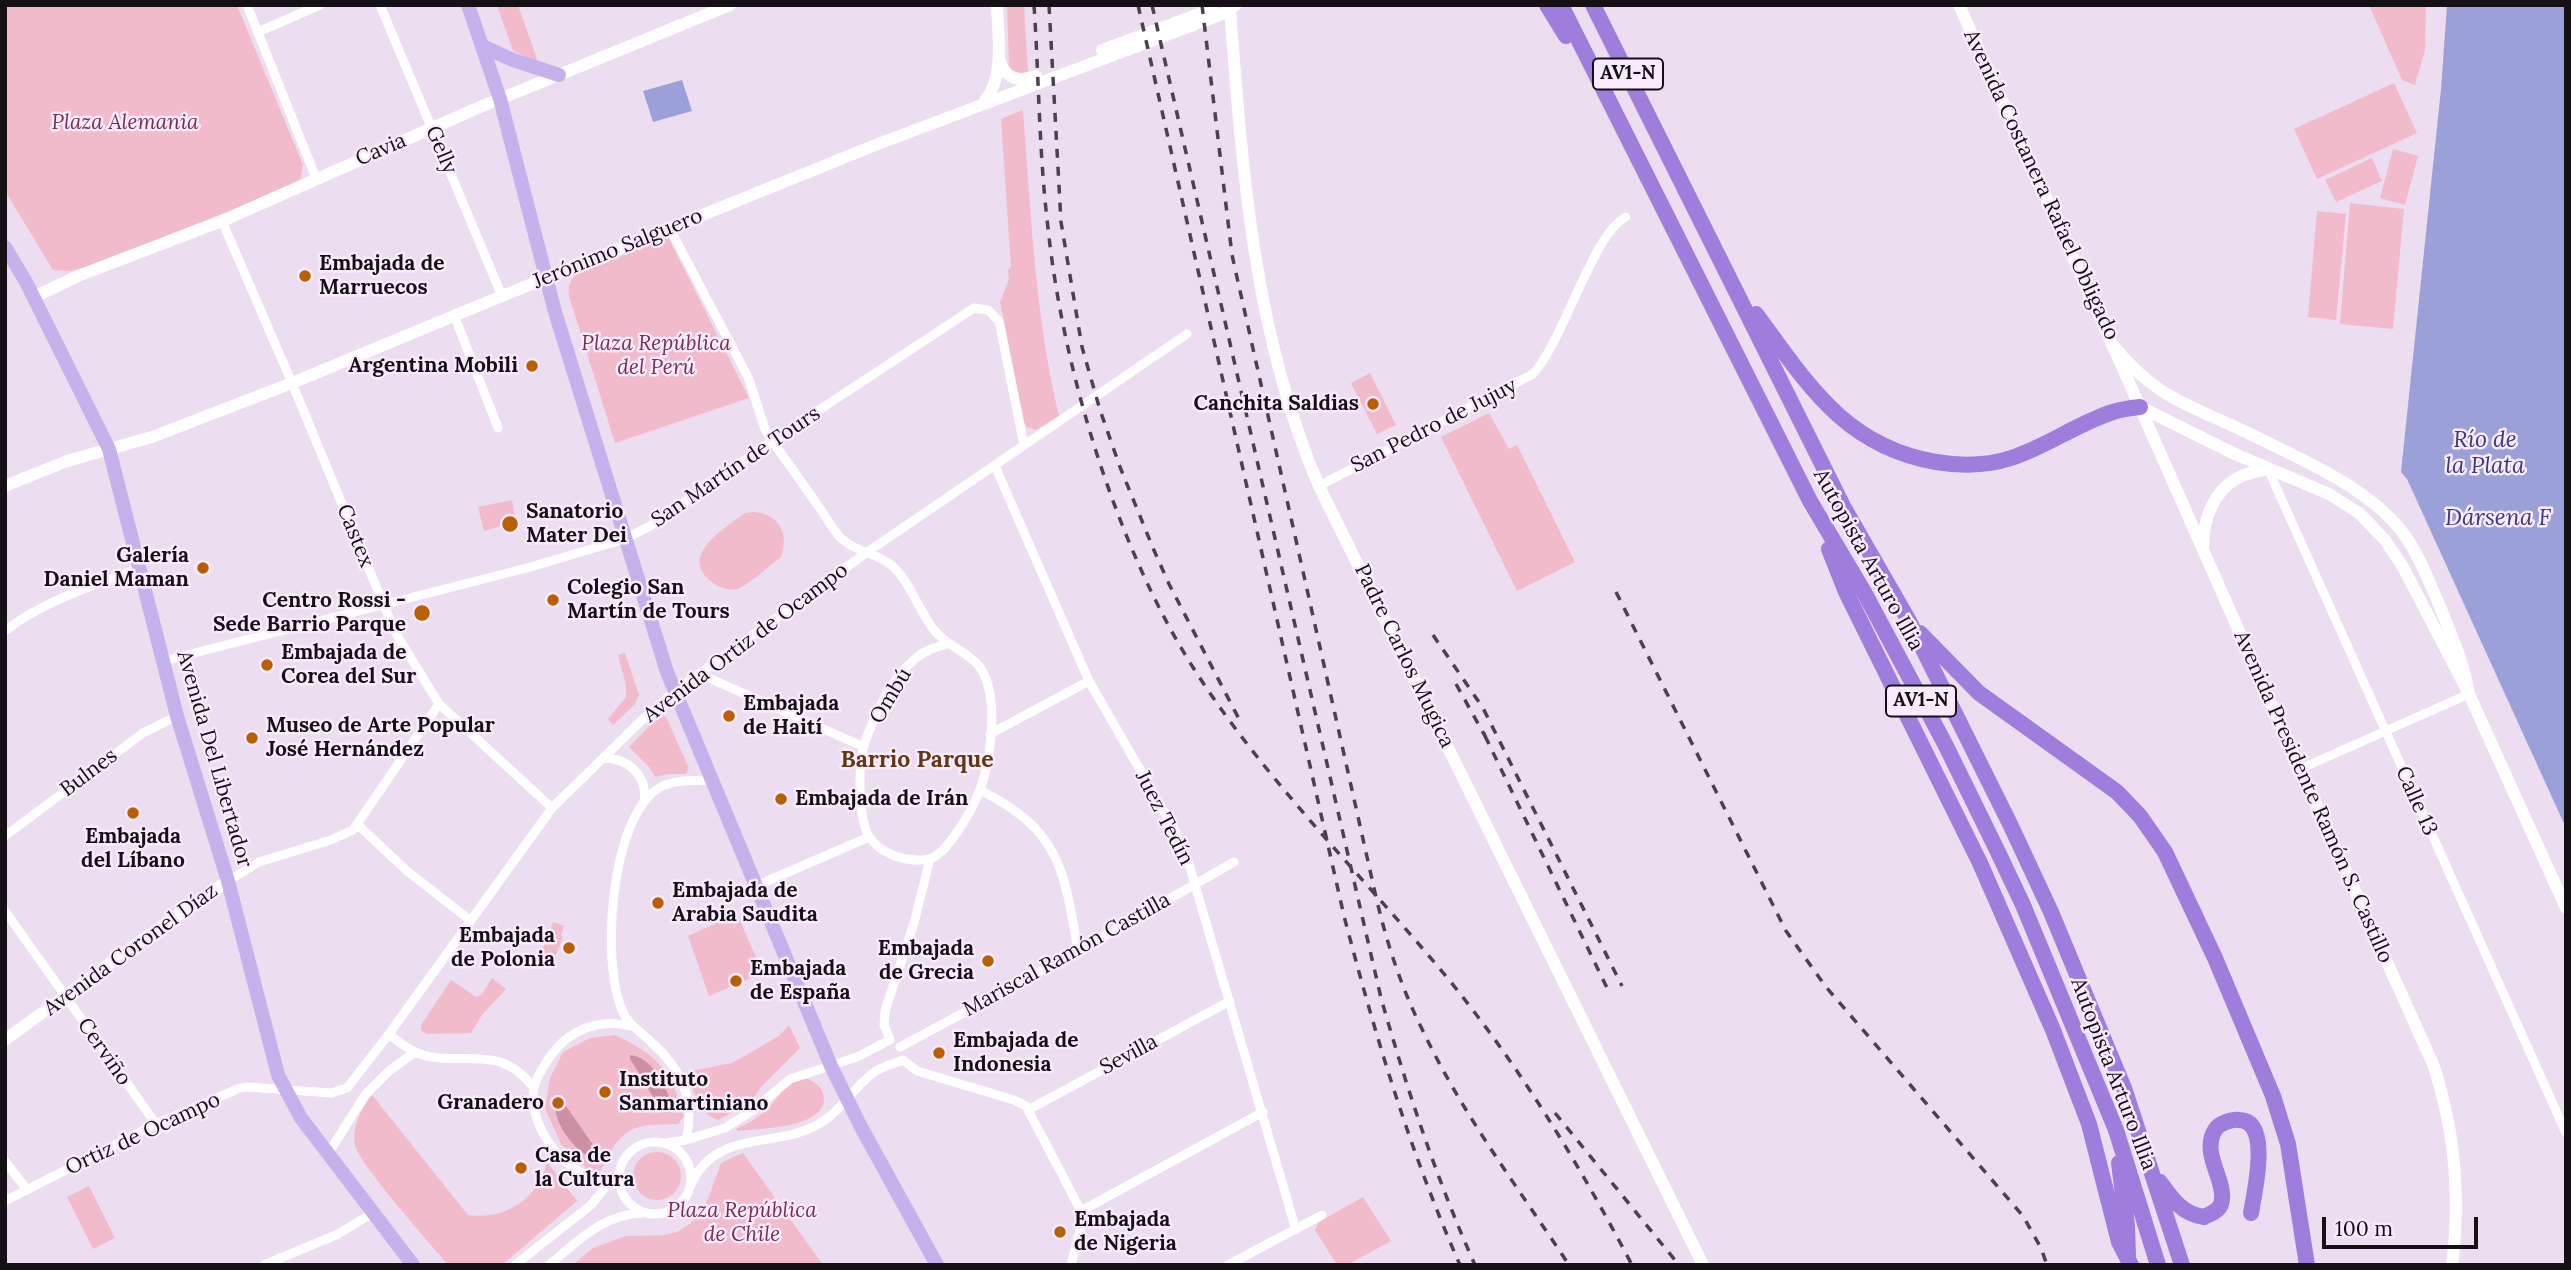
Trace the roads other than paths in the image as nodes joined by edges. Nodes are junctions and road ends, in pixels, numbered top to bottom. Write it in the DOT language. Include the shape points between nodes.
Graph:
graph roads {
  1 [pos="247,5"];
  2 [pos="320,5"];
  3 [pos="380,5"];
  4 [pos="468,5"];
  5 [pos="730,5"];
  6 [pos="997,5"];
  7 [pos="1546,5"];
  8 [pos="1560,5"];
  9 [pos="1593,5"];
  10 [pos="1959,5"];
  11 [pos="1233,6"];
  12 [pos="258,32"];
  13 [pos="482,46"];
  14 [pos="999,59"];
  15 [pos="559,75"];
  16 [pos="500,99"];
  17 [pos="985,102"];
  18 [pos="1614,111"];
  19 [pos="431,128"];
  20 [pos="316,178"];
  21 [pos="1626,217"];
  22 [pos="222,221"];
  23 [pos="670,229"];
  24 [pos="5,247"];
  25 [pos="546,279"];
  26 [pos="1731,281"];
  27 [pos="502,296"];
  28 [pos="34,297"];
  29 [pos="454,315"];
  30 [pos="1187,334"];
  31 [pos="2112,344"];
  32 [pos="292,383"];
  33 [pos="2140,407"];
  34 [pos="498,428"];
  35 [pos="772,441"];
  36 [pos="1024,445"];
  37 [pos="109,449"];
  38 [pos="995,466"];
  39 [pos="2268,469"];
  40 [pos="5,486"];
  41 [pos="1319,486"];
  42 [pos="1810,501"];
  43 [pos="625,539"];
  44 [pos="2203,550"];
  45 [pos="866,553"];
  46 [pos="139,568"];
  47 [pos="383,606"];
  48 [pos="1909,621"];
  49 [pos="5,631"];
  50 [pos="948,644"];
  51 [pos="163,661"];
  52 [pos="700,674"];
  53 [pos="1089,681"];
  54 [pos="674,692"];
  55 [pos="2469,694"];
  56 [pos="439,704"];
  57 [pos="177,716"];
  58 [pos="2384,732"];
  59 [pos="990,734"];
  60 [pos="864,747"];
  61 [pos="603,758"];
  62 [pos="2300,769"];
  63 [pos="712,780"];
  64 [pos="980,790"];
  65 [pos="644,804"];
  66 [pos="552,808"];
  67 [pos="358,825"];
  68 [pos="5,836"];
  69 [pos="869,837"];
  70 [pos="930,859"];
  71 [pos="1234,862"];
  72 [pos="228,881"];
  73 [pos="1196,884"];
  74 [pos="756,886"];
  75 [pos="2566,908"];
  76 [pos="5,911"];
  77 [pos="470,920"];
  78 [pos="1078,951"];
  79 [pos="65,996"];
  80 [pos="1230,1001"];
  81 [pos="630,1026"];
  82 [pos="389,1034"];
  83 [pos="5,1040"];
  84 [pos="890,1040"];
  85 [pos="900,1046"];
  86 [pos="415,1052"];
  87 [pos="903,1060"];
  88 [pos="831,1066"];
  89 [pos="534,1088"];
  90 [pos="285,1090"];
  91 [pos="847,1100"];
  92 [pos="1028,1110"];
  93 [pos="1263,1112"];
  94 [pos="156,1124"];
  95 [pos="2566,1133"];
  96 [pos="2119,1139"];
  97 [pos="686,1140"];
  98 [pos="666,1143"];
  99 [pos="328,1154"];
  100 [pos="5,1161"];
  101 [pos="619,1169"];
  102 [pos="2151,1169"];
  103 [pos="611,1181"];
  104 [pos="690,1187"];
  105 [pos="27,1190"];
  106 [pos="5,1201"];
  107 [pos="1081,1211"];
  108 [pos="373,1213"];
  109 [pos="648,1213"];
  110 [pos="2251,1213"];
  111 [pos="1322,1215"];
  112 [pos="1296,1230"];
  113 [pos="264,1265"];
  114 [pos="413,1265"];
  115 [pos="516,1265"];
  116 [pos="549,1265"];
  117 [pos="937,1265"];
  118 [pos="1071,1265"];
  119 [pos="1228,1265"];
  120 [pos="1703,1265"];
  121 [pos="2129,1265"];
  122 [pos="2158,1265"];
  123 [pos="2182,1265"];
  124 [pos="2307,1265"];
  125 [pos="2452,1265"];
  1 -- 12 [label="street"];
  2 -- 12 [label="street"];
  3 -- 19 [label="street, Gelly"];
  4 -- 13 [label="main road"];
  5 -- 15 [label="street, Cavia"];
  6 -- 14 [label="street"];
  7 -- 18 [label="highway"];
  8 -- 18 [label="highway, Autopista Arturo Illia / AV1-N"];
  9 -- 26 [label="highway, Autopista Arturo Illia / AV1-N"];
  10 -- 31 [label="street, Avenida Costanera Rafael Obligado"];
  11 -- 14 [label="street" via="1217,7 1024,80 1005,73"];
  11 -- 17 [label="street, Jerónimo Salguero" via="1220,15"];
  11 -- 41 [label="street, Padre Carlos Mugica" via="1243,155 1261,292 1290,414"];
  12 -- 20 [label="street"];
  13 -- 15 [label="main road"];
  13 -- 16 [label="main road"];
  14 -- 17 [label="street" via="996,83"];
  15 -- 16 [label="street, Cavia"];
  16 -- 19 [label="street, Cavia"];
  16 -- 25 [label="main road"];
  17 -- 23 [label="street, Jerónimo Salguero"];
  18 -- 42 [label="highway, Autopista Arturo Illia / AV1-N"];
  19 -- 20 [label="street, Cavia"];
  19 -- 27 [label="street, Gelly"];
  20 -- 22 [label="street, Cavia"];
  21 -- 41 [label="street, San Pedro de Jujuy" via="1608,233 1548,355 1533,374"];
  22 -- 28 [label="street, Cavia"];
  22 -- 32 [label="street, Castex"];
  23 -- 25 [label="street, Jerónimo Salguero"];
  23 -- 35 [label="street" via="745,372"];
  24 -- 28 [label="main road, Avenida Del Libertador"];
  25 -- 27 [label="street, Jerónimo Salguero"];
  25 -- 43 [label="main road"];
  26 -- 33 [label="highway" via="1830,410 1861,434 1907,455 1942,463 1994,463 2113,412"];
  26 -- 48 [label="highway, Autopista Arturo Illia / AV1-N" via="1844,508"];
  27 -- 29 [label="street, Jerónimo Salguero"];
  28 -- 37 [label="main road, Avenida Del Libertador"];
  29 -- 32 [label="street, Jerónimo Salguero"];
  29 -- 34 [label="street"];
  30 -- 36 [label="street, Avenida Ortiz de Ocampo"];
  31 -- 33 [label="street, Avenida Presidente Ramón S. Castillo"];
  31 -- 55 [label="street, Avenida Costanera Rafael Obligado" via="2165,395 2353,487 2390,518 2405,535 2428,579 2465,667"];
  32 -- 37 [label="street, Jerónimo Salguero"];
  32 -- 47 [label="street, Castex"];
  33 -- 39 [label="street, Avenida Costanera Rafael Obligado"];
  33 -- 44 [label="street, Avenida Presidente Ramón S. Castillo"];
  35 -- 36 [label="street, San Martín de Tours" via="978,307 989,310 999,321"];
  35 -- 43 [label="street, San Martín de Tours"];
  35 -- 45 [label="street" via="839,536"];
  36 -- 38 [label="street, Avenida Ortiz de Ocampo"];
  37 -- 40 [label="street, Jerónimo Salguero"];
  37 -- 46 [label="main road, Avenida Del Libertador"];
  38 -- 45 [label="street, Avenida Ortiz de Ocampo"];
  38 -- 53 [label="street, Juez Tedín"];
  39 -- 44 [label="street" via="2236,478 2223,489 2206,517"];
  39 -- 55 [label="street, Avenida Costanera Rafael Obligado" via="2329,494 2373,527 2403,567"];
  39 -- 58 [label="street, Calle 13"];
  41 -- 120 [label="street, Padre Carlos Mugica"];
  42 -- 96 [label="highway, Autopista Arturo Illia / AV1-N" via="1864,592 1997,850"];
  42 -- 121 [label="highway" via="1846,592 1980,863 2053,1030 2089,1124"];
  43 -- 47 [label="street, San Martín de Tours"];
  43 -- 54 [label="main road"];
  44 -- 62 [label="street, Avenida Presidente Ramón S. Castillo"];
  45 -- 50 [label="street" via="898,572"];
  45 -- 52 [label="street, Avenida Ortiz de Ocampo"];
  46 -- 49 [label="street" via="70,596"];
  46 -- 51 [label="main road, Avenida Del Libertador"];
  47 -- 51 [label="street, San Martín de Tours"];
  47 -- 56 [label="street, Castex"];
  48 -- 102 [label="highway, Autopista Arturo Illia / AV1-N" via="2050,912 2124,1088"];
  48 -- 124 [label="highway" via="1979,693 2117,792 2165,852 2273,1096 2288,1144"];
  50 -- 59 [label="street" via="970,658 984,676 991,695"];
  50 -- 60 [label="street, Ombú" via="923,652 907,666"];
  51 -- 57 [label="main road, Avenida Del Libertador"];
  52 -- 54 [label="street, Avenida Ortiz de Ocampo"];
  52 -- 60 [label="street"];
  53 -- 59 [label="street"];
  53 -- 73 [label="street, Juez Tedín" via="1174,830"];
  54 -- 61 [label="street, Avenida Ortiz de Ocampo"];
  54 -- 63 [label="main road"];
  55 -- 58 [label="street"];
  55 -- 75 [label="street, Avenida Costanera Rafael Obligado"];
  56 -- 66 [label="street, Castex"];
  56 -- 67 [label="street, Avenida Coronel Díaz"];
  57 -- 68 [label="street, Bulnes" via="144,733"];
  57 -- 72 [label="main road, Avenida Del Libertador"];
  58 -- 62 [label="street"];
  58 -- 95 [label="street, Calle 13"];
  59 -- 64 [label="street"];
  60 -- 69 [label="street, Ombú" via="861,785"];
  61 -- 65 [label="street" via="636,770"];
  61 -- 66 [label="street, Avenida Ortiz de Ocampo"];
  62 -- 125 [label="street, Avenida Presidente Ramón S. Castillo" via="2442,1091 2456,1159"];
  63 -- 65 [label="street" via="668,784"];
  63 -- 74 [label="main road"];
  64 -- 70 [label="street" via="956,833"];
  64 -- 78 [label="street" via="1028,819 1054,852 1063,872"];
  65 -- 81 [label="street" via="617,871 610,928 618,998"];
  66 -- 77 [label="street, Avenida Ortiz de Ocampo"];
  67 -- 72 [label="street, Avenida Coronel Díaz" via="331,841 259,862"];
  67 -- 77 [label="street"];
  69 -- 70 [label="street" via="893,855"];
  69 -- 74 [label="street"];
  70 -- 84 [label="street" via="886,1007 884,1025"];
  71 -- 73 [label="street, Mariscal Ramón Castilla"];
  72 -- 79 [label="street, Avenida Coronel Díaz"];
  72 -- 90 [label="main road, Avenida Del Libertador" via="268,1043"];
  73 -- 78 [label="street, Mariscal Ramón Castilla"];
  73 -- 80 [label="street, Juez Tedín"];
  74 -- 88 [label="main road"];
  76 -- 79 [label="street, Cerviño"];
  77 -- 82 [label="street, Avenida Ortiz de Ocampo"];
  78 -- 85 [label="street, Mariscal Ramón Castilla"];
  79 -- 83 [label="street, Avenida Coronel Díaz"];
  79 -- 94 [label="street, Cerviño"];
  80 -- 92 [label="street, Sevilla"];
  80 -- 93 [label="street, Juez Tedín"];
  81 -- 89 [label="street" via="593,1024 574,1033 555,1049"];
  81 -- 97 [label="street" via="660,1049 680,1079 691,1111"];
  82 -- 86 [label="street"];
  82 -- 90 [label="street, Avenida Ortiz de Ocampo" via="353,1083 340,1092"];
  84 -- 85 [label="street"];
  84 -- 88 [label="street"];
  85 -- 87 [label="street"];
  86 -- 89 [label="street" via="497,1061 520,1072"];
  86 -- 99 [label="street" via="389,1070 365,1096"];
  87 -- 91 [label="street" via="875,1071"];
  87 -- 92 [label="street" via="917,1071 1014,1100"];
  88 -- 91 [label="main road"];
  88 -- 97 [label="street" via="790,1079 738,1121"];
  89 -- 103 [label="street" via="536,1114 566,1164 584,1175"];
  90 -- 94 [label="street, Ortiz de Ocampo" via="240,1088"];
  90 -- 99 [label="main road, Avenida Del Libertador"];
  91 -- 104 [label="street" via="818,1125 753,1140 714,1156"];
  91 -- 117 [label="main road"];
  92 -- 107 [label="street"];
  93 -- 107 [label="street"];
  93 -- 112 [label="street, Juez Tedín"];
  94 -- 105 [label="street, Ortiz de Ocampo"];
  96 -- 121 [label="highway"];
  96 -- 122 [label="highway, Autopista Arturo Illia / AV1-N"];
  97 -- 98 [label="street"];
  98 -- 101 [label="street" via="638,1146"];
  98 -- 104 [label="street" via="688,1161"];
  99 -- 108 [label="main road, Avenida Del Libertador"];
  100 -- 105 [label="street"];
  101 -- 103 [label="street"];
  101 -- 109 [label="street" via="625,1197"];
  102 -- 110 [label="highway" via="2186,1212 2204,1217 2216,1211 2221,1196 2210,1149 2215,1129 2236,1119 2245,1120 2256,1131 2259,1148"];
  102 -- 123 [label="highway, Autopista Arturo Illia / AV1-N"];
  103 -- 115 [label="street" via="591,1205"];
  104 -- 109 [label="street" via="673,1209"];
  105 -- 106 [label="street, Ortiz de Ocampo"];
  107 -- 118 [label="street"];
  108 -- 113 [label="street" via="338,1234"];
  108 -- 114 [label="main road, Avenida Del Libertador"];
  109 -- 116 [label="street" via="609,1219"];
  111 -- 112 [label="street"];
  112 -- 119 [label="street"];
}
